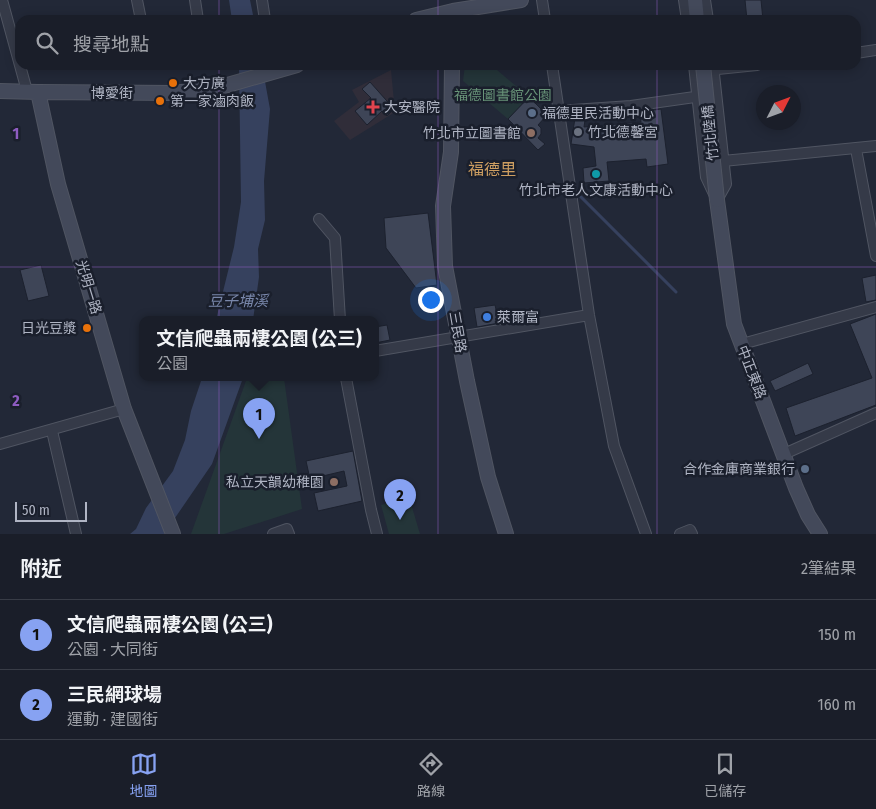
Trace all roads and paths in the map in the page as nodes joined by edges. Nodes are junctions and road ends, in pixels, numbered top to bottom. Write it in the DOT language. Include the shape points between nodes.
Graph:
graph roads {
  1 [pos="2,0"];
  2 [pos="137,0"];
  3 [pos="195,0"];
  4 [pos="262,0"];
  5 [pos="522,0"];
  6 [pos="542,0"];
  7 [pos="684,0"];
  8 [pos="695,0"];
  9 [pos="706,0"];
  10 [pos="452,10"];
  11 [pos="140,15"];
  12 [pos="197,15"];
  13 [pos="264,15"];
  14 [pos="434,15"];
  15 [pos="544,15"];
  16 [pos="686,15"];
  17 [pos="696,15"];
  18 [pos="708,15"];
  19 [pos="15,40"];
  20 [pos="876,50"];
  21 [pos="861,52"];
  22 [pos="25,70"];
  23 [pos="268,70"];
  24 [pos="452,70"];
  25 [pos="553,70"];
  26 [pos="703,70"];
  27 [pos="704,70"];
  28 [pos="705,70"];
  29 [pos="0,91"];
  30 [pos="32,92"];
  31 [pos="716,94"];
  32 [pos="697,96"];
  33 [pos="558,111"];
  34 [pos="876,146"];
  35 [pos="856,149"];
  36 [pos="723,161"];
  37 [pos="717,200"];
  38 [pos="320,219"];
  39 [pos="876,256"];
  40 [pos="876,307"];
  41 [pos="589,315"];
  42 [pos="340,316"];
  43 [pos="460,338"];
  44 [pos="742,344"];
  45 [pos="379,350"];
  46 [pos="347,381"];
  47 [pos="124,409"];
  48 [pos="876,413"];
  49 [pos="52,431"];
  50 [pos="0,444"];
  51 [pos="784,454"];
  52 [pos="76,534"];
  53 [pos="173,534"];
  54 [pos="272,534"];
  55 [pos="289,534"];
  56 [pos="377,534"];
  57 [pos="506,534"];
  58 [pos="646,534"];
  59 [pos="820,534"];
  1 -- 19 [label="street"];
  2 -- 11 [label="street"];
  3 -- 12 [label="street"];
  4 -- 13 [label="street"];
  5 -- 10 [label="street"];
  6 -- 15 [label="street"];
  7 -- 16 [label="street"];
  8 -- 17 [label="street"];
  9 -- 18 [label="street"];
  10 -- 14 [label="street"];
  20 -- 21 [label="street"];
  22 -- 30 [label="street"];
  23 -- 30 [label="street, 博愛街" via="224,86 175,93"];
  24 -- 43 [label="street, 三民路" via="451,152 443,206 445,266"];
  25 -- 33 [label="street"];
  26 -- 32 [label="street, 中正東路"];
  27 -- 37 [label="street, 竹北陸橋, bridge"];
  28 -- 31 [label="street, 中正東路"];
  29 -- 30 [label="street, 博愛街"];
  30 -- 47 [label="street, 光明一路"];
  31 -- 32 [label="street"];
  31 -- 36 [label="street, 中正東路"];
  32 -- 33 [label="street" via="631,106"];
  32 -- 37 [label="street, 中正東路" via="706,177"];
  33 -- 41 [label="street"];
  34 -- 35 [label="street"];
  35 -- 36 [label="street"];
  35 -- 39 [label="street"];
  36 -- 37 [label="street, 中正東路" via="726,184"];
  37 -- 44 [label="street, 中正東路" via="734,324"];
  38 -- 42 [label="street" via="335,238"];
  40 -- 44 [label="street"];
  41 -- 43 [label="street"];
  41 -- 58 [label="street" via="614,446"];
  43 -- 45 [label="street"];
  43 -- 57 [label="street, 三民路" via="488,476"];
  44 -- 51 [label="street, 中正東路"];
  46 -- 56 [label="street"];
  47 -- 49 [label="street"];
  47 -- 53 [label="street, 光明一路"];
  48 -- 51 [label="street"];
  49 -- 50 [label="street"];
  49 -- 52 [label="street"];
  51 -- 59 [label="street, 中正東路" via="808,515"];
  54 -- 55 [label="street" via="287,530"];
}
